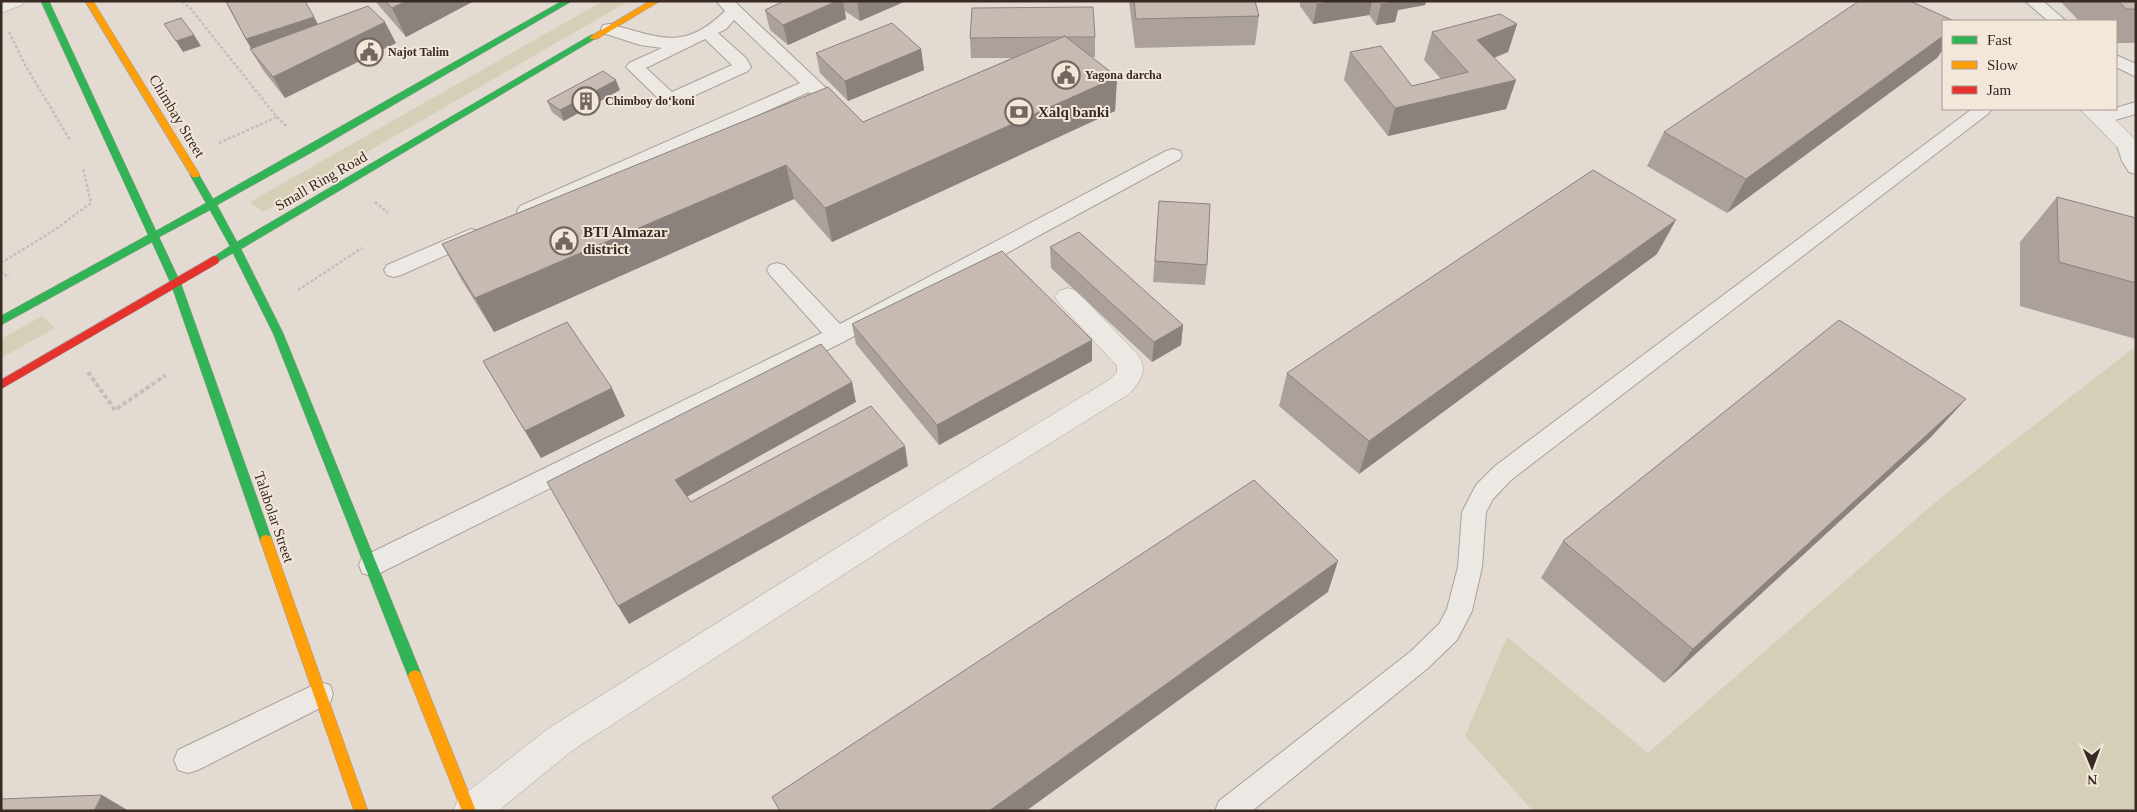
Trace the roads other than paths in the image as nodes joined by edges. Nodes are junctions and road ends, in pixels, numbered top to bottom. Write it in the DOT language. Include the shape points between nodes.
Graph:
graph roads {
  1 [pos="16,1"];
  2 [pos="45,1"];
  3 [pos="89,1"];
  4 [pos="568,1"];
  5 [pos="656,1"];
  6 [pos="2033,1"];
  7 [pos="729,6"];
  8 [pos="3,16"];
  9 [pos="2057,20"];
  10 [pos="609,29"];
  11 [pos="707,32"];
  12 [pos="681,44"];
  13 [pos="2117,61"];
  14 [pos="2136,72"];
  15 [pos="812,84"];
  16 [pos="832,104"];
  17 [pos="2136,108"];
  18 [pos="1982,110"];
  19 [pos="2096,114"];
  20 [pos="2131,145"];
  21 [pos="1173,155"];
  22 [pos="2136,168"];
  23 [pos="210,204"];
  24 [pos="512,217"];
  25 [pos="485,229"];
  26 [pos="154,235"];
  27 [pos="236,248"];
  28 [pos="394,270"];
  29 [pos="777,270"];
  30 [pos="176,284"];
  31 [pos="1068,297"];
  32 [pos="1,320"];
  33 [pos="837,335"];
  34 [pos="1,385"];
  35 [pos="371,566"];
  36 [pos="320,694"];
  37 [pos="188,760"];
  38 [pos="361,811"];
  39 [pos="469,811"];
  40 [pos="1229,811"];
  1 -- 8 [label="street"];
  2 -- 26 [label="main road"];
  3 -- 23 [label="main road, Chimbay Street" via="186,158"];
  4 -- 23 [label="main road"];
  5 -- 10 [label="main road, Small Ring Road"];
  6 -- 9 [label="lane"];
  7 -- 11 [label="lane" via="720,25"];
  7 -- 15 [label="lane"];
  10 -- 12 [label="lane" via="646,41"];
  10 -- 27 [label="main road, Small Ring Road"];
  11 -- 12 [label="lane"];
  11 -- 12 [label="lane" via="742,67 670,100 635,67"];
  13 -- 14 [label="lane"];
  15 -- 16 [label="lane"];
  15 -- 24 [label="lane"];
  17 -- 19 [label="lane"];
  18 -- 40 [label="lane" via="1503,473 1484,492 1474,512 1470,567 1460,611 1448,632 1419,660"];
  19 -- 20 [label="street"];
  20 -- 22 [label="lane" via="2131,162"];
  21 -- 33 [label="lane"];
  23 -- 26 [label="main road"];
  23 -- 27 [label="main road, Chimbay Street"];
  25 -- 28 [label="lane"];
  26 -- 30 [label="main road, Talabolar Street"];
  26 -- 32 [label="main road"];
  27 -- 30 [label="main road, Small Ring Road"];
  27 -- 35 [label="main road" via="278,333"];
  29 -- 33 [label="lane"];
  30 -- 34 [label="main road, Small Ring Road"];
  30 -- 36 [label="main road, Talabolar Street"];
  31 -- 39 [label="street" via="1130,363 1130,375 1119,387 561,739"];
  33 -- 35 [label="lane"];
  35 -- 39 [label="main road"];
  36 -- 37 [label="lane"];
  36 -- 38 [label="main road, Talabolar Street"];
}
